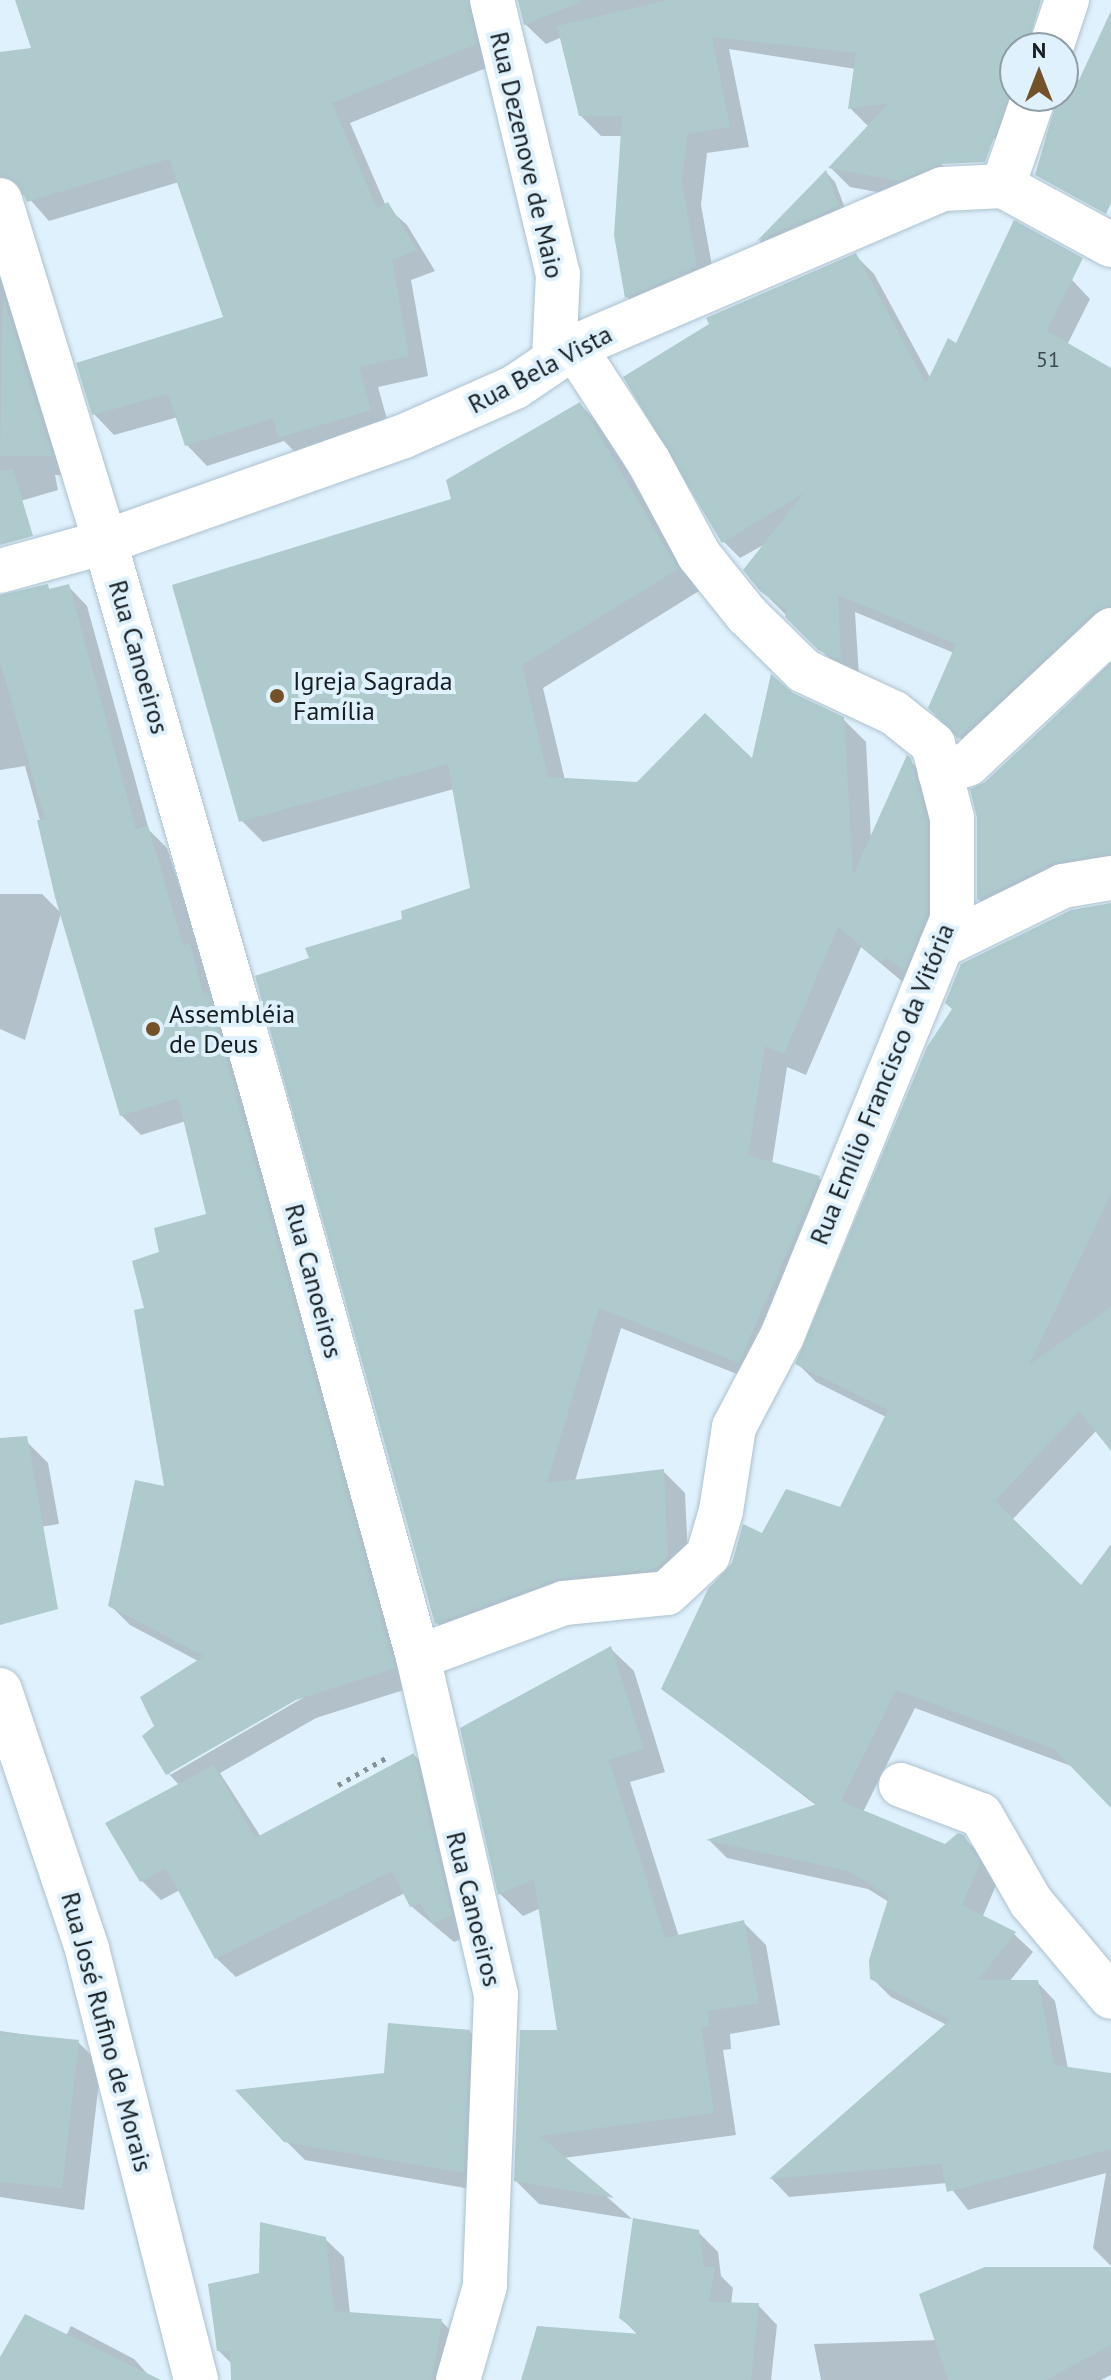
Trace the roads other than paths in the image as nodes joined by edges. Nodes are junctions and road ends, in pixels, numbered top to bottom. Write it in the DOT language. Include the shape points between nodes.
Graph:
graph roads {
  1 [pos="492,0"];
  2 [pos="1067,0"];
  3 [pos="1056,32"];
  4 [pos="1028,112"];
  5 [pos="1003,186"];
  6 [pos="0,200"];
  7 [pos="1111,245"];
  8 [pos="564,352"];
  9 [pos="105,542"];
  10 [pos="0,571"];
  11 [pos="1111,630"];
  12 [pos="940,773"];
  13 [pos="1111,878"];
  14 [pos="941,946"];
  15 [pos="418,1657"];
  16 [pos="0,1690"];
  17 [pos="901,1785"];
  18 [pos="1111,1997"];
  19 [pos="196,2380"];
  20 [pos="458,2380"];
  1 -- 8 [label="street, Rua Dezenove de Maio" via="558,274"];
  2 -- 3 [label="street"];
  4 -- 5 [label="street"];
  5 -- 7 [label="street"];
  5 -- 8 [label="street, Rua Bela Vista" via="943,189"];
  6 -- 9 [label="street, Rua Canoeiros"];
  8 -- 9 [label="street, Rua Bela Vista" via="515,387 402,437"];
  8 -- 12 [label="street, Rua Emílio Francisco da Vitória" via="649,462 699,555 747,615 804,671 894,713 933,744"];
  9 -- 10 [label="street, Rua Bela Vista"];
  9 -- 15 [label="street, Rua Canoeiros"];
  11 -- 12 [label="street" via="968,764"];
  12 -- 14 [label="street, Rua Emílio Francisco da Vitória" via="952,818 952,919"];
  13 -- 14 [label="street" via="1063,886"];
  14 -- 15 [label="street, Rua Emílio Francisco da Vitória" via="782,1336 734,1427 708,1555 667,1593 564,1603"];
  15 -- 20 [label="street, Rua Canoeiros" via="496,1995 485,2286"];
  16 -- 19 [label="street, Rua José Rufino de Morais" via="87,1949"];
  17 -- 18 [label="street" via="981,1815 1031,1902"];
}
